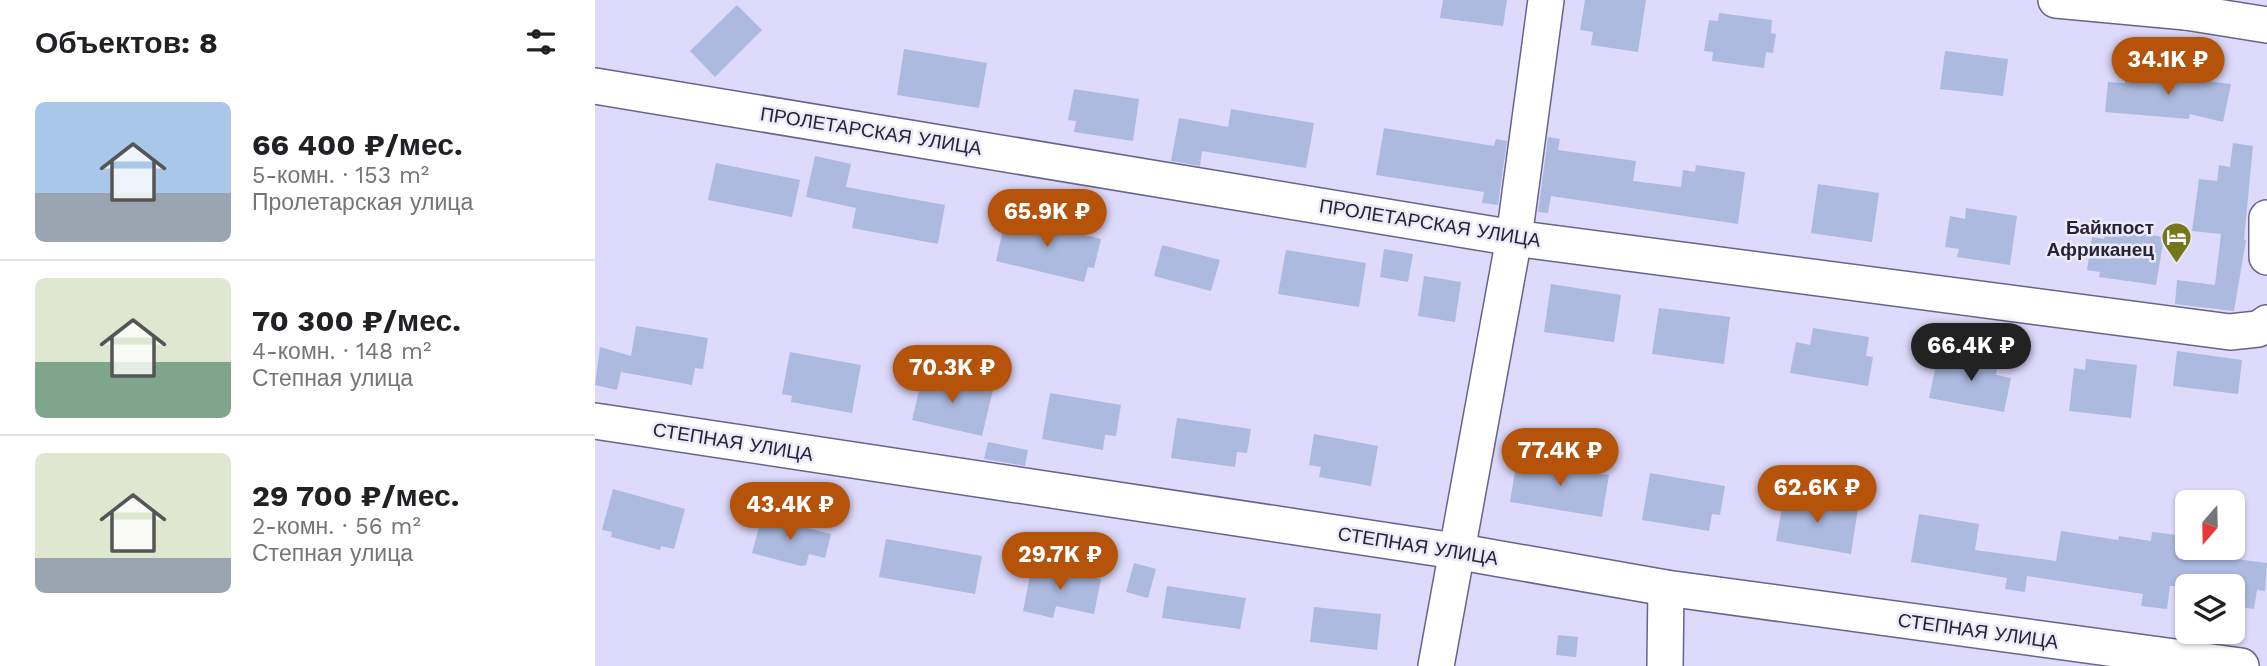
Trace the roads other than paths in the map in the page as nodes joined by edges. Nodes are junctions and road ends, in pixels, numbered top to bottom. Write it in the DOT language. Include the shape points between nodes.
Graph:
graph roads {
  1 [pos="1546,0"];
  2 [pos="2056,0"];
  3 [pos="2177,6"];
  4 [pos="2267,25"];
  5 [pos="595,86"];
  6 [pos="2267,218"];
  7 [pos="1514,238"];
  8 [pos="2267,257"];
  9 [pos="2267,323"];
  10 [pos="595,421"];
  11 [pos="1455,551"];
  12 [pos="1666,588"];
  13 [pos="1436,666"];
  14 [pos="1665,666"];
  15 [pos="2241,666"];
  1 -- 7 [label="street"];
  2 -- 3 [label="street"];
  3 -- 4 [label="street"];
  5 -- 7 [label="street, ПРОЛЕТАРСКАЯ УЛИЦА"];
  6 -- 8 [label="street"];
  7 -- 9 [label="street, ПРОЛЕТАРСКАЯ УЛИЦА" via="2229,332 2258,329"];
  7 -- 11 [label="street"];
  10 -- 11 [label="street, СТЕПНАЯ УЛИЦА"];
  11 -- 12 [label="street, СТЕПНАЯ УЛИЦА"];
  11 -- 13 [label="street"];
  12 -- 14 [label="street"];
  12 -- 15 [label="street, СТЕПНАЯ УЛИЦА"];
}
